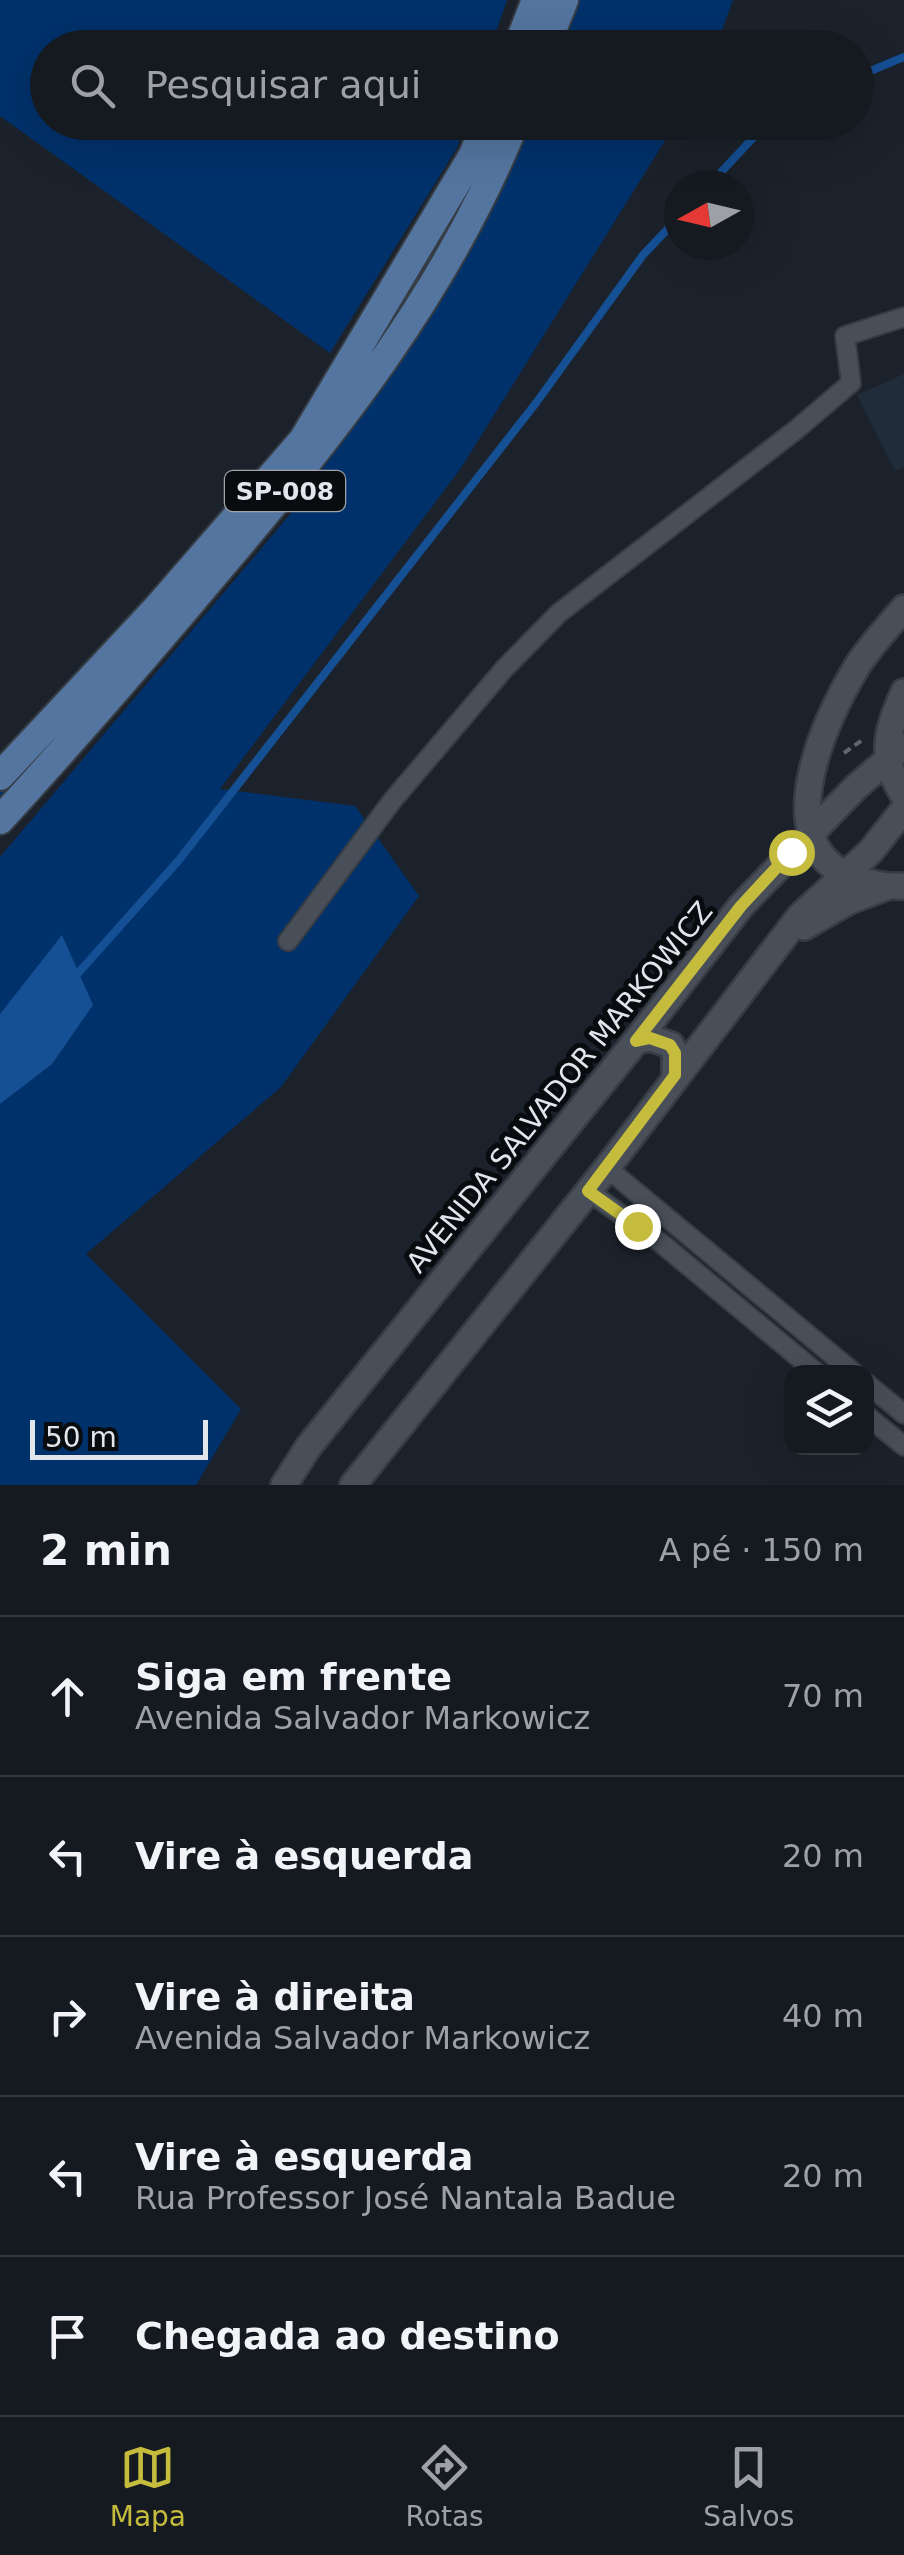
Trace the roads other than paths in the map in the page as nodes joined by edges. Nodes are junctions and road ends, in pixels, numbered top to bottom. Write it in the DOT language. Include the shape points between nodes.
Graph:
graph roads {
  1 [pos="536,0"];
  2 [pos="564,0"];
  3 [pos="524,30"];
  4 [pos="552,30"];
  5 [pos="479,140"];
  6 [pos="506,140"];
  7 [pos="904,317"];
  8 [pos="904,608"];
  9 [pos="904,692"];
  10 [pos="894,745"];
  11 [pos="0,776"];
  12 [pos="904,796"];
  13 [pos="904,810"];
  14 [pos="0,820"];
  15 [pos="809,832"];
  16 [pos="844,875"];
  17 [pos="894,887"];
  18 [pos="288,941"];
  19 [pos="775,947"];
  20 [pos="636,1041"];
  21 [pos="675,1075"];
  22 [pos="607,1168"];
  23 [pos="588,1191"];
  24 [pos="808,1365"];
  25 [pos="845,1365"];
  26 [pos="874,1390"];
  27 [pos="904,1414"];
  28 [pos="874,1422"];
  29 [pos="904,1446"];
  30 [pos="357,1483"];
  31 [pos="284,1485"];
  1 -- 3 [label="main road"];
  2 -- 4 [label="main road"];
  5 -- 11 [label="main road, SP-008" via="303,440"];
  6 -- 14 [label="main road, SP-008" via="446,264 314,457"];
  7 -- 18 [label="street" via="845,336 850,384 532,641 392,801"];
  8 -- 15 [label="street" via="857,666 820,740"];
  9 -- 10 [label="street"];
  10 -- 12 [label="street"];
  10 -- 15 [label="street, AVENIDA SALVADOR MARKOWICZ"];
  13 -- 16 [label="street"];
  15 -- 16 [label="street" via="822,859"];
  15 -- 20 [label="street, AVENIDA SALVADOR MARKOWICZ" via="741,906"];
  16 -- 17 [label="street"];
  16 -- 19 [label="street"];
  17 -- 19 [label="street" via="817,917"];
  19 -- 21 [label="street"];
  20 -- 21 [label="street" via="670,1045"];
  20 -- 31 [label="street, AVENIDA SALVADOR MARKOWICZ"];
  21 -- 22 [label="street"];
  22 -- 23 [label="street"];
  22 -- 25 [label="street"];
  23 -- 24 [label="street"];
  23 -- 30 [label="street"];
  26 -- 27 [label="street"];
  28 -- 29 [label="street"];
}
